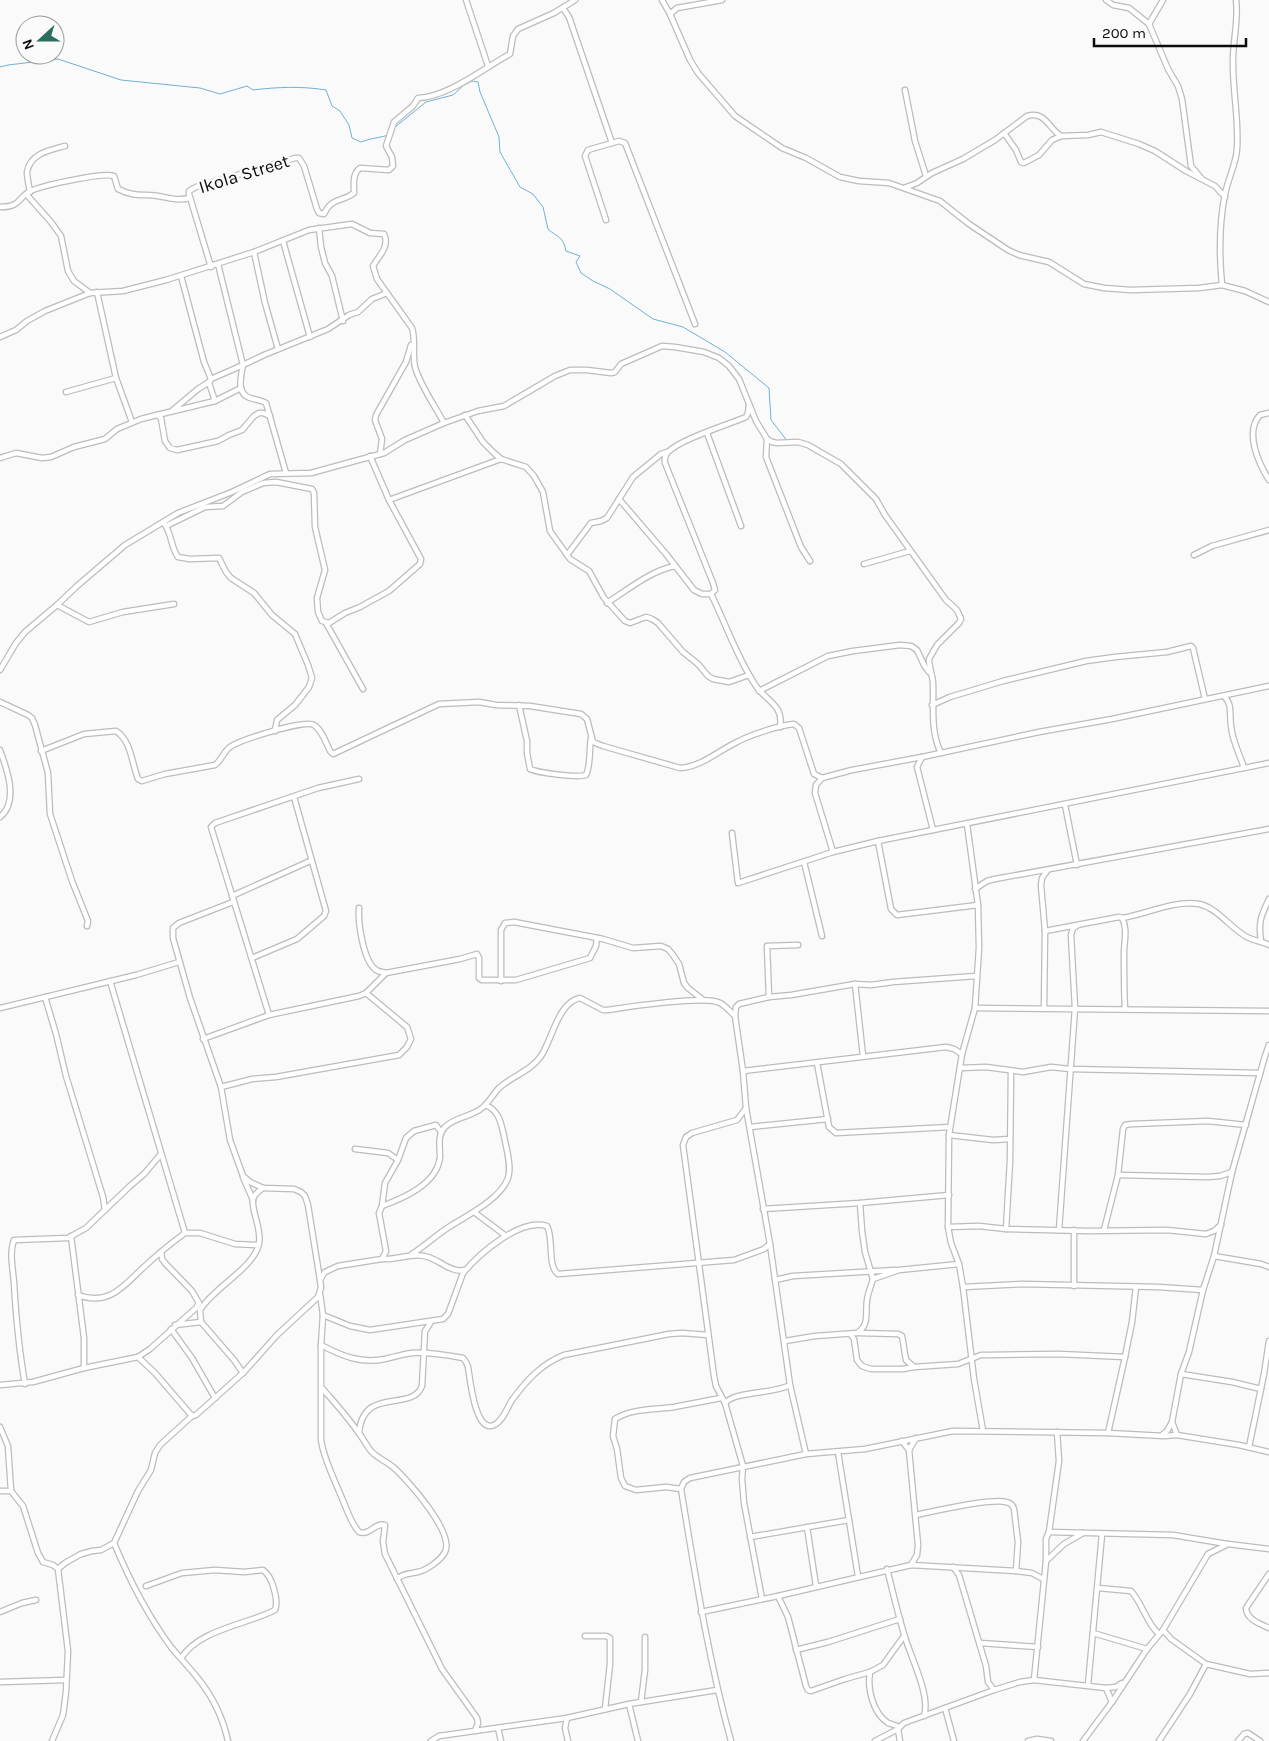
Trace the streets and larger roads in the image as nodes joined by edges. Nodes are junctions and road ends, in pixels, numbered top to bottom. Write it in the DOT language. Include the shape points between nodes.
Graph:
graph roads {
  1 [pos="466,0"];
  2 [pos="575,0"];
  3 [pos="662,0"];
  4 [pos="722,0"];
  5 [pos="1106,0"];
  6 [pos="1163,0"];
  7 [pos="1236,0"];
  8 [pos="563,8"];
  9 [pos="670,14"];
  10 [pos="1149,24"];
  11 [pos="488,66"];
  12 [pos="904,90"];
  13 [pos="1004,133"];
  14 [pos="1061,136"];
  15 [pos="612,143"];
  16 [pos="65,146"];
  17 [pos="926,176"];
  18 [pos="1203,180"];
  19 [pos="904,188"];
  20 [pos="28,193"];
  21 [pos="1225,197"];
  22 [pos="190,198"];
  23 [pos="0,207"];
  24 [pos="606,220"];
  25 [pos="319,228"];
  26 [pos="283,241"];
  27 [pos="254,252"];
  28 [pos="218,264"];
  29 [pos="211,267"];
  30 [pos="181,276"];
  31 [pos="1222,285"];
  32 [pos="90,292"];
  33 [pos="97,292"];
  34 [pos="387,293"];
  35 [pos="1269,302"];
  36 [pos="342,321"];
  37 [pos="695,324"];
  38 [pos="0,337"];
  39 [pos="310,337"];
  40 [pos="413,340"];
  41 [pos="278,349"];
  42 [pos="243,365"];
  43 [pos="116,378"];
  44 [pos="210,380"];
  45 [pos="241,388"];
  46 [pos="66,392"];
  47 [pos="215,401"];
  48 [pos="749,404"];
  49 [pos="172,412"];
  50 [pos="1269,413"];
  51 [pos="157,415"];
  52 [pos="465,415"];
  53 [pos="270,416"];
  54 [pos="132,422"];
  55 [pos="444,423"];
  56 [pos="707,432"];
  57 [pos="768,438"];
  58 [pos="668,452"];
  59 [pos="380,454"];
  60 [pos="370,456"];
  61 [pos="0,458"];
  62 [pos="501,459"];
  63 [pos="286,473"];
  64 [pos="1269,480"];
  65 [pos="388,500"];
  66 [pos="619,500"];
  67 [pos="164,525"];
  68 [pos="741,526"];
  69 [pos="1269,530"];
  70 [pos="910,551"];
  71 [pos="567,554"];
  72 [pos="1194,555"];
  73 [pos="810,561"];
  74 [pos="864,564"];
  75 [pos="675,566"];
  76 [pos="711,594"];
  77 [pos="608,602"];
  78 [pos="58,604"];
  79 [pos="174,604"];
  80 [pos="326,623"];
  81 [pos="1,665"];
  82 [pos="932,674"];
  83 [pos="749,675"];
  84 [pos="1269,686"];
  85 [pos="363,689"];
  86 [pos="759,691"];
  87 [pos="1224,696"];
  88 [pos="1205,699"];
  89 [pos="0,702"];
  90 [pos="932,704"];
  91 [pos="519,705"];
  92 [pos="780,727"];
  93 [pos="275,731"];
  94 [pos="591,738"];
  95 [pos="0,750"];
  96 [pos="41,751"];
  97 [pos="941,753"];
  98 [pos="922,758"];
  99 [pos="910,760"];
  100 [pos="1269,763"];
  101 [pos="918,767"];
  102 [pos="1244,768"];
  103 [pos="359,778"];
  104 [pos="822,778"];
  105 [pos="294,797"];
  106 [pos="1065,805"];
  107 [pos="0,817"];
  108 [pos="967,824"];
  109 [pos="1269,829"];
  110 [pos="933,830"];
  111 [pos="732,833"];
  112 [pos="878,841"];
  113 [pos="833,852"];
  114 [pos="310,861"];
  115 [pos="804,862"];
  116 [pos="1077,865"];
  117 [pos="1048,870"];
  118 [pos="975,890"];
  119 [pos="232,896"];
  120 [pos="1269,899"];
  121 [pos="234,902"];
  122 [pos="978,906"];
  123 [pos="359,908"];
  124 [pos="1122,918"];
  125 [pos="1078,925"];
  126 [pos="87,926"];
  127 [pos="1045,931"];
  128 [pos="822,936"];
  129 [pos="597,938"];
  130 [pos="1261,941"];
  131 [pos="798,945"];
  132 [pos="1269,945"];
  133 [pos="252,958"];
  134 [pos="179,962"];
  135 [pos="386,973"];
  136 [pos="976,976"];
  137 [pos="110,981"];
  138 [pos="501,981"];
  139 [pos="855,984"];
  140 [pos="366,993"];
  141 [pos="769,997"];
  142 [pos="45,998"];
  143 [pos="703,1000"];
  144 [pos="0,1008"];
  145 [pos="975,1008"];
  146 [pos="1044,1008"];
  147 [pos="1075,1008"];
  148 [pos="1125,1009"];
  149 [pos="1269,1012"];
  150 [pos="269,1015"];
  151 [pos="735,1016"];
  152 [pos="203,1039"];
  153 [pos="1269,1045"];
  154 [pos="962,1054"];
  155 [pos="863,1056"];
  156 [pos="1267,1056"];
  157 [pos="817,1063"];
  158 [pos="960,1068"];
  159 [pos="1070,1069"];
  160 [pos="743,1071"];
  161 [pos="1011,1071"];
  162 [pos="1260,1073"];
  163 [pos="221,1087"];
  164 [pos="485,1105"];
  165 [pos="746,1108"];
  166 [pos="828,1119"];
  167 [pos="737,1120"];
  168 [pos="1246,1124"];
  169 [pos="750,1126"];
  170 [pos="950,1127"];
  171 [pos="441,1132"];
  172 [pos="949,1135"];
  173 [pos="1010,1139"];
  174 [pos="355,1149"];
  175 [pos="161,1154"];
  176 [pos="398,1160"];
  177 [pos="1232,1172"];
  178 [pos="1118,1175"];
  179 [pos="243,1176"];
  180 [pos="263,1188"];
  181 [pos="949,1195"];
  182 [pos="253,1200"];
  183 [pos="860,1203"];
  184 [pos="382,1206"];
  185 [pos="763,1209"];
  186 [pos="105,1210"];
  187 [pos="474,1212"];
  188 [pos="1220,1225"];
  189 [pos="948,1227"];
  190 [pos="1006,1229"];
  191 [pos="1059,1230"];
  192 [pos="1074,1230"];
  193 [pos="1104,1230"];
  194 [pos="185,1233"];
  195 [pos="71,1236"];
  196 [pos="506,1236"];
  197 [pos="770,1244"];
  198 [pos="258,1245"];
  199 [pos="161,1252"];
  200 [pos="412,1254"];
  201 [pos="1214,1256"];
  202 [pos="382,1259"];
  203 [pos="699,1264"];
  204 [pos="959,1264"];
  205 [pos="1269,1267"];
  206 [pos="466,1270"];
  207 [pos="899,1270"];
  208 [pos="871,1271"];
  209 [pos="873,1279"];
  210 [pos="320,1280"];
  211 [pos="775,1280"];
  212 [pos="1074,1286"];
  213 [pos="964,1287"];
  214 [pos="1136,1287"];
  215 [pos="320,1290"];
  216 [pos="1204,1290"];
  217 [pos="78,1295"];
  218 [pos="323,1315"];
  219 [pos="201,1322"];
  220 [pos="431,1322"];
  221 [pos="417,1324"];
  222 [pos="175,1325"];
  223 [pos="171,1329"];
  224 [pos="425,1331"];
  225 [pos="857,1334"];
  226 [pos="708,1335"];
  227 [pos="851,1335"];
  228 [pos="785,1341"];
  229 [pos="1269,1341"];
  230 [pos="321,1345"];
  231 [pos="424,1353"];
  232 [pos="1125,1356"];
  233 [pos="138,1357"];
  234 [pos="972,1358"];
  235 [pos="914,1367"];
  236 [pos="84,1368"];
  237 [pos="243,1373"];
  238 [pos="1181,1374"];
  239 [pos="1267,1375"];
  240 [pos="25,1384"];
  241 [pos="0,1385"];
  242 [pos="790,1385"];
  243 [pos="322,1388"];
  244 [pos="1261,1389"];
  245 [pos="214,1398"];
  246 [pos="721,1398"];
  247 [pos="725,1403"];
  248 [pos="192,1416"];
  249 [pos="1172,1422"];
  250 [pos="0,1428"];
  251 [pos="984,1430"];
  252 [pos="1057,1432"];
  253 [pos="359,1433"];
  254 [pos="1108,1433"];
  255 [pos="1177,1435"];
  256 [pos="1161,1436"];
  257 [pos="916,1438"];
  258 [pos="902,1440"];
  259 [pos="1249,1447"];
  260 [pos="909,1450"];
  261 [pos="838,1452"];
  262 [pos="1269,1452"];
  263 [pos="806,1454"];
  264 [pos="743,1466"];
  265 [pos="681,1489"];
  266 [pos="0,1491"];
  267 [pos="11,1491"];
  268 [pos="916,1515"];
  269 [pos="849,1520"];
  270 [pos="807,1527"];
  271 [pos="1049,1532"];
  272 [pos="1083,1533"];
  273 [pos="1102,1534"];
  274 [pos="750,1537"];
  275 [pos="1205,1541"];
  276 [pos="114,1543"];
  277 [pos="1228,1544"];
  278 [pos="1269,1549"];
  279 [pos="1208,1554"];
  280 [pos="1046,1561"];
  281 [pos="911,1565"];
  282 [pos="953,1567"];
  283 [pos="1045,1567"];
  284 [pos="965,1568"];
  285 [pos="58,1569"];
  286 [pos="887,1569"];
  287 [pos="1016,1571"];
  288 [pos="1033,1573"];
  289 [pos="1269,1574"];
  290 [pos="959,1575"];
  291 [pos="858,1576"];
  292 [pos="397,1579"];
  293 [pos="1043,1579"];
  294 [pos="146,1586"];
  295 [pos="816,1586"];
  296 [pos="1098,1588"];
  297 [pos="778,1596"];
  298 [pos="762,1599"];
  299 [pos="36,1600"];
  300 [pos="0,1612"];
  301 [pos="701,1612"];
  302 [pos="900,1619"];
  303 [pos="1269,1628"];
  304 [pos="1161,1632"];
  305 [pos="1093,1633"];
  306 [pos="585,1636"];
  307 [pos="904,1636"];
  308 [pos="645,1637"];
  309 [pos="980,1643"];
  310 [pos="1038,1647"];
  311 [pos="1147,1648"];
  312 [pos="796,1650"];
  313 [pos="180,1658"];
  314 [pos="1206,1664"];
  315 [pos="870,1672"];
  316 [pos="1269,1673"];
  317 [pos="66,1680"];
  318 [pos="1034,1680"];
  319 [pos="0,1682"];
  320 [pos="1124,1682"];
  321 [pos="1088,1685"];
  322 [pos="1106,1688"];
  323 [pos="717,1690"];
  324 [pos="994,1690"];
  325 [pos="641,1702"];
  326 [pos="1112,1702"];
  327 [pos="629,1704"];
  328 [pos="945,1708"];
  329 [pos="605,1709"];
  330 [pos="924,1716"];
  331 [pos="567,1718"];
  332 [pos="498,1728"];
  333 [pos="898,1728"];
  334 [pos="474,1731"];
  335 [pos="52,1741"];
  336 [pos="228,1741"];
  337 [pos="431,1741"];
  338 [pos="501,1741"];
  339 [pos="568,1741"];
  340 [pos="638,1741"];
  341 [pos="731,1741"];
  342 [pos="875,1741"];
  343 [pos="900,1741"];
  344 [pos="954,1741"];
  345 [pos="1028,1741"];
  346 [pos="1051,1741"];
  347 [pos="1083,1741"];
  348 [pos="1159,1741"];
  349 [pos="1238,1741"];
  350 [pos="1260,1741"];
  1 -- 11 [label="street"];
  2 -- 8 [label="street, Ikola Street"];
  3 -- 9 [label="street"];
  4 -- 9 [label="street" via="677,8"];
  5 -- 10 [label="street" via="1129,8"];
  6 -- 10 [label="street"];
  7 -- 21 [label="street" via="1238,14 1233,62 1237,150"];
  8 -- 11 [label="street, Ikola Street" via="518,29 513,36 510,54"];
  8 -- 15 [label="street" via="569,17"];
  9 -- 19 [label="street" via="698,73 744,124 840,178 889,183"];
  10 -- 18 [label="street" via="1178,86 1191,166"];
  11 -- 22 [label="street, Ikola Street" via="451,88 427,98 418,98 414,106 394,122 386,146 393,166 389,170 357,170 354,193 332,202 324,214 318,213 299,158 196,187 189,191"];
  12 -- 17 [label="street"];
  13 -- 14 [label="street" via="1033,115 1047,120"];
  13 -- 14 [label="street" via="1021,162 1040,155 1052,140"];
  13 -- 17 [label="street" via="963,159"];
  14 -- 18 [label="street" via="1106,132 1155,151"];
  15 -- 24 [label="street" via="588,150 585,156"];
  15 -- 37 [label="street" via="619,140 625,143"];
  16 -- 20 [label="street" via="40,154 33,160 27,173"];
  17 -- 19 [label="street"];
  18 -- 21 [label="street" via="1215,186"];
  19 -- 31 [label="street" via="940,201 1008,250 1049,262 1084,284 1131,290"];
  20 -- 22 [label="street" via="75,180 112,175 118,189 137,196"];
  20 -- 23 [label="street" via="14,206"];
  20 -- 32 [label="street" via="61,236 68,271 74,282"];
  21 -- 31 [label="street" via="1219,255"];
  22 -- 29 [label="street, Ikola Street"];
  25 -- 26 [label="street"];
  25 -- 34 [label="street" via="352,224 370,233 384,234 386,245 373,266"];
  25 -- 36 [label="street" via="321,247 332,276"];
  26 -- 27 [label="street"];
  26 -- 39 [label="street"];
  27 -- 28 [label="street"];
  27 -- 41 [label="street"];
  28 -- 29 [label="street"];
  28 -- 42 [label="street"];
  29 -- 30 [label="street"];
  30 -- 33 [label="street" via="123,291"];
  30 -- 44 [label="street"];
  31 -- 35 [label="street"];
  32 -- 33 [label="street"];
  32 -- 38 [label="street"];
  33 -- 43 [label="street"];
  34 -- 36 [label="street" via="372,299"];
  34 -- 40 [label="street" via="408,320 414,333"];
  36 -- 39 [label="street"];
  39 -- 41 [label="street"];
  40 -- 55 [label="street" via="417,372"];
  40 -- 59 [label="street" via="402,370 376,415 382,439"];
  41 -- 42 [label="street"];
  42 -- 44 [label="street"];
  42 -- 45 [label="street"];
  43 -- 46 [label="street"];
  43 -- 54 [label="street"];
  44 -- 47 [label="street"];
  44 -- 49 [label="street"];
  45 -- 47 [label="street"];
  45 -- 53 [label="street" via="246,397 264,402"];
  47 -- 49 [label="street"];
  48 -- 52 [label="street" via="739,379 719,358 704,352 662,346 620,364 615,372 570,370 504,406"];
  48 -- 56 [label="street" via="746,417"];
  48 -- 57 [label="street"];
  49 -- 51 [label="street"];
  50 -- 64 [label="street" via="1260,416 1253,426 1254,442"];
  51 -- 53 [label="street" via="161,418 165,441 170,448 177,450 218,441 242,430 259,413"];
  51 -- 54 [label="street"];
  52 -- 55 [label="street"];
  52 -- 62 [label="street" via="483,442"];
  53 -- 63 [label="street"];
  54 -- 61 [label="street" via="105,440 79,445 51,457 16,453"];
  55 -- 59 [label="street"];
  56 -- 58 [label="street"];
  56 -- 68 [label="street"];
  57 -- 70 [label="street" via="777,443 808,445 841,464 876,499"];
  57 -- 73 [label="street" via="766,457"];
  58 -- 66 [label="street" via="633,477"];
  58 -- 76 [label="street" via="664,458 666,467 714,583 715,590"];
  59 -- 60 [label="street"];
  60 -- 63 [label="street" via="311,473"];
  60 -- 65 [label="street"];
  62 -- 65 [label="street"];
  62 -- 71 [label="street" via="526,467 539,483 550,532"];
  63 -- 67 [label="street" via="270,474 178,513"];
  65 -- 80 [label="street" via="421,559 420,564 389,591"];
  66 -- 71 [label="street" via="607,518 589,525"];
  66 -- 75 [label="street"];
  67 -- 78 [label="street" via="125,544"];
  67 -- 80 [label="street" via="205,507 223,506 242,492 263,483 276,482 312,489 315,527 324,570 318,590 318,612"];
  67 -- 93 [label="street" via="170,532 178,557 219,558 231,578 254,592 272,615 295,634 308,665 311,683 295,705 277,720"];
  69 -- 72 [label="street" via="1212,546"];
  70 -- 74 [label="street"];
  70 -- 82 [label="street" via="961,619 932,652 929,659"];
  71 -- 77 [label="street" via="589,571"];
  75 -- 76 [label="street" via="694,590"];
  75 -- 77 [label="street" via="651,574"];
  76 -- 83 [label="street"];
  77 -- 83 [label="street" via="628,623 644,617 656,621 713,679 729,682"];
  78 -- 79 [label="street" via="89,622 123,612"];
  78 -- 81 [label="street" via="25,632"];
  80 -- 85 [label="street"];
  82 -- 86 [label="street" via="912,646 900,645 828,656"];
  82 -- 90 [label="street"];
  83 -- 86 [label="street"];
  84 -- 87 [label="street"];
  86 -- 92 [label="street" via="778,711"];
  87 -- 88 [label="street"];
  87 -- 102 [label="street" via="1228,700 1230,725"];
  88 -- 90 [label="street" via="1191,646 1086,662 1003,681"];
  88 -- 97 [label="street"];
  89 -- 96 [label="street" via="32,718"];
  90 -- 97 [label="street" via="934,735"];
  91 -- 93 [label="street" via="439,704 333,754 312,724"];
  91 -- 94 [label="street" via="584,715"];
  91 -- 94 [label="street" via="530,769 581,777 586,775"];
  92 -- 94 [label="street" via="738,741 686,768 603,746"];
  92 -- 104 [label="street" via="797,725 814,774"];
  93 -- 96 [label="street" via="231,747 215,765 142,781 138,779 128,747 116,730 84,734"];
  95 -- 107 [label="street" via="10,794 8,808"];
  96 -- 126 [label="street" via="48,773 50,814 88,921"];
  97 -- 98 [label="street"];
  98 -- 99 [label="street"];
  98 -- 101 [label="street"];
  99 -- 101 [label="street"];
  99 -- 104 [label="street"];
  100 -- 102 [label="street"];
  101 -- 110 [label="street"];
  102 -- 106 [label="street"];
  103 -- 105 [label="street"];
  104 -- 113 [label="street" via="815,793"];
  105 -- 114 [label="street"];
  105 -- 119 [label="street" via="213,825"];
  106 -- 108 [label="street"];
  106 -- 116 [label="street"];
  108 -- 110 [label="street"];
  108 -- 118 [label="street"];
  109 -- 116 [label="street"];
  110 -- 112 [label="street"];
  111 -- 115 [label="street" via="738,883"];
  112 -- 113 [label="street"];
  112 -- 122 [label="street" via="891,909 897,915"];
  113 -- 115 [label="street"];
  114 -- 119 [label="street"];
  114 -- 133 [label="street" via="325,905 324,916 297,939"];
  115 -- 128 [label="street"];
  116 -- 117 [label="street"];
  117 -- 118 [label="street" via="987,881"];
  117 -- 127 [label="street" via="1041,885"];
  118 -- 122 [label="street"];
  119 -- 121 [label="street"];
  120 -- 130 [label="street" via="1258,926"];
  121 -- 133 [label="street"];
  121 -- 134 [label="street" via="173,928"];
  122 -- 136 [label="street"];
  123 -- 135 [label="street" via="358,923 368,959 371,966"];
  124 -- 125 [label="street"];
  124 -- 130 [label="street" via="1152,909 1200,904 1212,909 1246,937"];
  124 -- 148 [label="street" via="1126,936"];
  125 -- 127 [label="street"];
  125 -- 147 [label="street" via="1071,931"];
  127 -- 146 [label="street"];
  129 -- 138 [label="street" via="592,956 586,960 516,980"];
  129 -- 138 [label="street" via="505,923 500,937"];
  129 -- 143 [label="street" via="633,948 652,945 668,949 679,964 684,983"];
  130 -- 132 [label="street"];
  131 -- 141 [label="street" via="767,946"];
  133 -- 150 [label="street"];
  134 -- 137 [label="street"];
  134 -- 152 [label="street"];
  135 -- 138 [label="street" via="477,954 479,978"];
  135 -- 140 [label="street"];
  136 -- 139 [label="street"];
  136 -- 145 [label="street"];
  137 -- 142 [label="street"];
  137 -- 175 [label="street"];
  139 -- 141 [label="street"];
  139 -- 155 [label="street"];
  140 -- 150 [label="street"];
  140 -- 163 [label="street" via="407,1027 411,1039 399,1055"];
  141 -- 151 [label="street" via="738,1005"];
  142 -- 144 [label="street"];
  142 -- 186 [label="street"];
  143 -- 151 [label="street" via="720,1002"];
  143 -- 164 [label="street" via="608,1010 580,998 572,1000 554,1026 540,1057 500,1087"];
  145 -- 146 [label="street"];
  145 -- 154 [label="street"];
  146 -- 147 [label="street"];
  147 -- 148 [label="street"];
  147 -- 159 [label="street"];
  148 -- 149 [label="street"];
  150 -- 152 [label="street"];
  151 -- 160 [label="street"];
  152 -- 163 [label="street"];
  153 -- 156 [label="street"];
  154 -- 155 [label="street" via="946,1048"];
  154 -- 158 [label="street"];
  155 -- 157 [label="street"];
  156 -- 162 [label="street"];
  157 -- 160 [label="street"];
  157 -- 166 [label="street"];
  158 -- 161 [label="street"];
  158 -- 170 [label="street"];
  159 -- 161 [label="street" via="1051,1067"];
  159 -- 162 [label="street"];
  159 -- 191 [label="street"];
  160 -- 165 [label="street"];
  161 -- 173 [label="street"];
  162 -- 168 [label="street"];
  163 -- 179 [label="street" via="230,1140"];
  164 -- 171 [label="street"];
  164 -- 187 [label="street" via="491,1107 500,1121 509,1176 484,1206"];
  165 -- 167 [label="street"];
  165 -- 169 [label="street"];
  166 -- 169 [label="street"];
  166 -- 170 [label="street" via="836,1133"];
  167 -- 169 [label="street"];
  167 -- 203 [label="street" via="686,1137 689,1198"];
  168 -- 177 [label="street"];
  168 -- 178 [label="street" via="1188,1120 1125,1125"];
  169 -- 185 [label="street"];
  170 -- 172 [label="street"];
  171 -- 176 [label="street" via="432,1125 409,1134"];
  171 -- 184 [label="street" via="440,1158 434,1172 406,1196"];
  172 -- 173 [label="street"];
  172 -- 181 [label="street"];
  173 -- 190 [label="street"];
  174 -- 176 [label="street" via="388,1153"];
  175 -- 186 [label="street"];
  175 -- 194 [label="street"];
  176 -- 184 [label="street" via="386,1183"];
  177 -- 178 [label="street" via="1207,1177"];
  177 -- 188 [label="street"];
  178 -- 193 [label="street"];
  179 -- 180 [label="street"];
  179 -- 182 [label="street"];
  180 -- 182 [label="street"];
  180 -- 210 [label="street" via="294,1189 305,1196"];
  181 -- 183 [label="street"];
  181 -- 189 [label="street"];
  182 -- 198 [label="street"];
  183 -- 185 [label="street"];
  183 -- 208 [label="street"];
  184 -- 202 [label="street" via="379,1219 386,1251"];
  185 -- 197 [label="street"];
  186 -- 195 [label="street" via="86,1228"];
  187 -- 196 [label="street"];
  187 -- 200 [label="street"];
  188 -- 193 [label="street" via="1214,1232 1206,1234"];
  188 -- 201 [label="street"];
  189 -- 190 [label="street"];
  189 -- 204 [label="street"];
  190 -- 191 [label="street"];
  191 -- 192 [label="street"];
  192 -- 193 [label="street"];
  192 -- 212 [label="street"];
  194 -- 198 [label="street" via="200,1233 236,1244"];
  194 -- 199 [label="street"];
  195 -- 217 [label="street"];
  195 -- 240 [label="street" via="12,1242"];
  196 -- 203 [label="street" via="522,1227 547,1226 551,1236 553,1267 558,1274"];
  196 -- 206 [label="street"];
  197 -- 203 [label="street" via="764,1250 734,1260"];
  197 -- 211 [label="street"];
  198 -- 219 [label="street" via="251,1259 204,1304 200,1310"];
  199 -- 217 [label="street" via="125,1286 107,1296 89,1298"];
  199 -- 222 [label="street" via="162,1259 199,1303"];
  200 -- 202 [label="street"];
  200 -- 206 [label="street" via="428,1257 456,1271"];
  201 -- 205 [label="street"];
  201 -- 216 [label="street"];
  202 -- 210 [label="street" via="330,1268"];
  203 -- 226 [label="street"];
  204 -- 207 [label="street"];
  204 -- 213 [label="street"];
  206 -- 220 [label="street" via="448,1314"];
  207 -- 208 [label="street"];
  207 -- 209 [label="street"];
  208 -- 209 [label="street"];
  208 -- 211 [label="street"];
  209 -- 225 [label="street" via="867,1300 866,1324"];
  210 -- 215 [label="street"];
  211 -- 228 [label="street"];
  212 -- 213 [label="street"];
  212 -- 214 [label="street"];
  213 -- 234 [label="street"];
  214 -- 216 [label="street"];
  214 -- 232 [label="street"];
  215 -- 218 [label="street"];
  215 -- 237 [label="street" via="318,1297"];
  216 -- 238 [label="street"];
  217 -- 236 [label="street"];
  218 -- 221 [label="street" via="370,1330"];
  218 -- 230 [label="street"];
  219 -- 222 [label="street"];
  219 -- 237 [label="street"];
  220 -- 221 [label="street"];
  220 -- 224 [label="street"];
  221 -- 224 [label="street"];
  222 -- 223 [label="street"];
  223 -- 233 [label="street"];
  223 -- 245 [label="street"];
  224 -- 231 [label="street"];
  225 -- 227 [label="street"];
  225 -- 235 [label="street" via="902,1336 906,1360"];
  226 -- 231 [label="street" via="669,1334 554,1359 532,1375 500,1421 493,1426 488,1426 478,1414 463,1358"];
  226 -- 246 [label="street"];
  227 -- 228 [label="street"];
  227 -- 235 [label="street" via="857,1360 862,1366 879,1370"];
  228 -- 242 [label="street"];
  229 -- 239 [label="street"];
  230 -- 231 [label="street" via="346,1358 360,1361"];
  230 -- 243 [label="street"];
  231 -- 253 [label="street" via="420,1392 413,1398 377,1404 362,1418"];
  232 -- 234 [label="street" via="1059,1354"];
  232 -- 254 [label="street"];
  233 -- 236 [label="street"];
  233 -- 248 [label="street"];
  234 -- 235 [label="street" via="958,1364"];
  234 -- 251 [label="street"];
  236 -- 240 [label="street"];
  237 -- 245 [label="street"];
  238 -- 244 [label="street"];
  238 -- 249 [label="street"];
  239 -- 244 [label="street"];
  240 -- 241 [label="street"];
  242 -- 247 [label="street" via="784,1389 734,1396"];
  242 -- 263 [label="street"];
  243 -- 253 [label="street"];
  243 -- 292 [label="street" via="321,1440 328,1467 359,1532 367,1532 378,1524 385,1525 383,1547"];
  244 -- 259 [label="street"];
  245 -- 248 [label="street"];
  246 -- 247 [label="street"];
  246 -- 265 [label="street" via="631,1413 615,1419 613,1436 625,1486 636,1490"];
  247 -- 264 [label="street"];
  248 -- 276 [label="street" via="155,1453 151,1470"];
  249 -- 255 [label="street"];
  249 -- 256 [label="street"];
  250 -- 267 [label="street" via="8,1446"];
  251 -- 252 [label="street"];
  251 -- 257 [label="street" via="953,1431"];
  252 -- 254 [label="street"];
  252 -- 271 [label="street" via="1059,1461"];
  253 -- 292 [label="street" via="373,1454 396,1470 428,1508 444,1532 447,1543 445,1551 432,1565"];
  254 -- 256 [label="street"];
  255 -- 256 [label="street"];
  255 -- 259 [label="street"];
  257 -- 258 [label="street"];
  257 -- 260 [label="street"];
  258 -- 260 [label="street"];
  258 -- 261 [label="street"];
  259 -- 262 [label="street"];
  260 -- 268 [label="street"];
  261 -- 263 [label="street"];
  261 -- 269 [label="street"];
  263 -- 264 [label="street"];
  264 -- 265 [label="street" via="690,1478"];
  264 -- 274 [label="street" via="744,1503"];
  265 -- 301 [label="street"];
  266 -- 267 [label="street"];
  267 -- 285 [label="street" via="23,1506 43,1562"];
  268 -- 281 [label="street" via="918,1546"];
  268 -- 287 [label="street" via="1008,1502 1014,1509 1018,1542"];
  269 -- 270 [label="street"];
  269 -- 291 [label="street"];
  270 -- 274 [label="street"];
  270 -- 295 [label="street"];
  271 -- 272 [label="street"];
  271 -- 280 [label="street"];
  272 -- 273 [label="street"];
  272 -- 280 [label="street" via="1064,1544"];
  273 -- 275 [label="street" via="1173,1535"];
  273 -- 296 [label="street"];
  274 -- 298 [label="street"];
  275 -- 277 [label="street"];
  275 -- 279 [label="street"];
  276 -- 285 [label="street" via="82,1554"];
  276 -- 313 [label="street" via="158,1626"];
  277 -- 278 [label="street"];
  277 -- 279 [label="street"];
  279 -- 304 [label="street"];
  280 -- 283 [label="street"];
  281 -- 282 [label="street"];
  281 -- 286 [label="street"];
  282 -- 284 [label="street"];
  282 -- 290 [label="street"];
  283 -- 288 [label="street"];
  283 -- 293 [label="street"];
  284 -- 287 [label="street"];
  284 -- 290 [label="street"];
  285 -- 317 [label="street" via="68,1651"];
  286 -- 291 [label="street"];
  286 -- 302 [label="street"];
  287 -- 288 [label="street"];
  288 -- 293 [label="street"];
  289 -- 303 [label="street" via="1246,1608 1249,1617"];
  290 -- 309 [label="street"];
  291 -- 295 [label="street"];
  292 -- 334 [label="street" via="442,1668 477,1718"];
  293 -- 310 [label="street"];
  294 -- 313 [label="street" via="182,1573 263,1570 268,1574 275,1594 275,1610 220,1630 194,1645"];
  295 -- 297 [label="street"];
  296 -- 304 [label="street" via="1131,1591 1150,1623"];
  296 -- 305 [label="street"];
  297 -- 298 [label="street"];
  297 -- 312 [label="street" via="788,1617"];
  298 -- 301 [label="street"];
  299 -- 300 [label="street"];
  301 -- 323 [label="street"];
  302 -- 307 [label="street"];
  302 -- 312 [label="street"];
  304 -- 311 [label="street"];
  304 -- 314 [label="street"];
  305 -- 311 [label="street"];
  305 -- 321 [label="street"];
  306 -- 329 [label="street" via="610,1638"];
  307 -- 315 [label="street" via="883,1665"];
  307 -- 330 [label="street" via="925,1697"];
  308 -- 325 [label="street"];
  309 -- 310 [label="street"];
  309 -- 324 [label="street" via="988,1682"];
  310 -- 318 [label="street"];
  311 -- 320 [label="street"];
  312 -- 315 [label="street" via="811,1691"];
  313 -- 336 [label="street" via="214,1703"];
  314 -- 316 [label="street" via="1250,1674"];
  314 -- 348 [label="street"];
  315 -- 333 [label="street" via="868,1682 875,1706 887,1722"];
  317 -- 319 [label="street"];
  317 -- 335 [label="street" via="63,1714"];
  318 -- 321 [label="street"];
  318 -- 324 [label="street"];
  320 -- 322 [label="street"];
  320 -- 326 [label="street"];
  321 -- 322 [label="street"];
  322 -- 326 [label="street"];
  323 -- 325 [label="street"];
  323 -- 341 [label="street"];
  324 -- 328 [label="street"];
  325 -- 327 [label="street"];
  326 -- 347 [label="street"];
  327 -- 329 [label="street"];
  327 -- 340 [label="street"];
  328 -- 330 [label="street"];
  328 -- 344 [label="street"];
  329 -- 331 [label="street"];
  330 -- 333 [label="street"];
  331 -- 332 [label="street"];
  331 -- 339 [label="street"];
  332 -- 334 [label="street"];
  332 -- 338 [label="street"];
  333 -- 342 [label="street"];
  333 -- 343 [label="street"];
  334 -- 337 [label="street" via="439,1736"];
  345 -- 346 [label="street" via="1037,1738"];
  349 -- 350 [label="street" via="1248,1733"];
}
